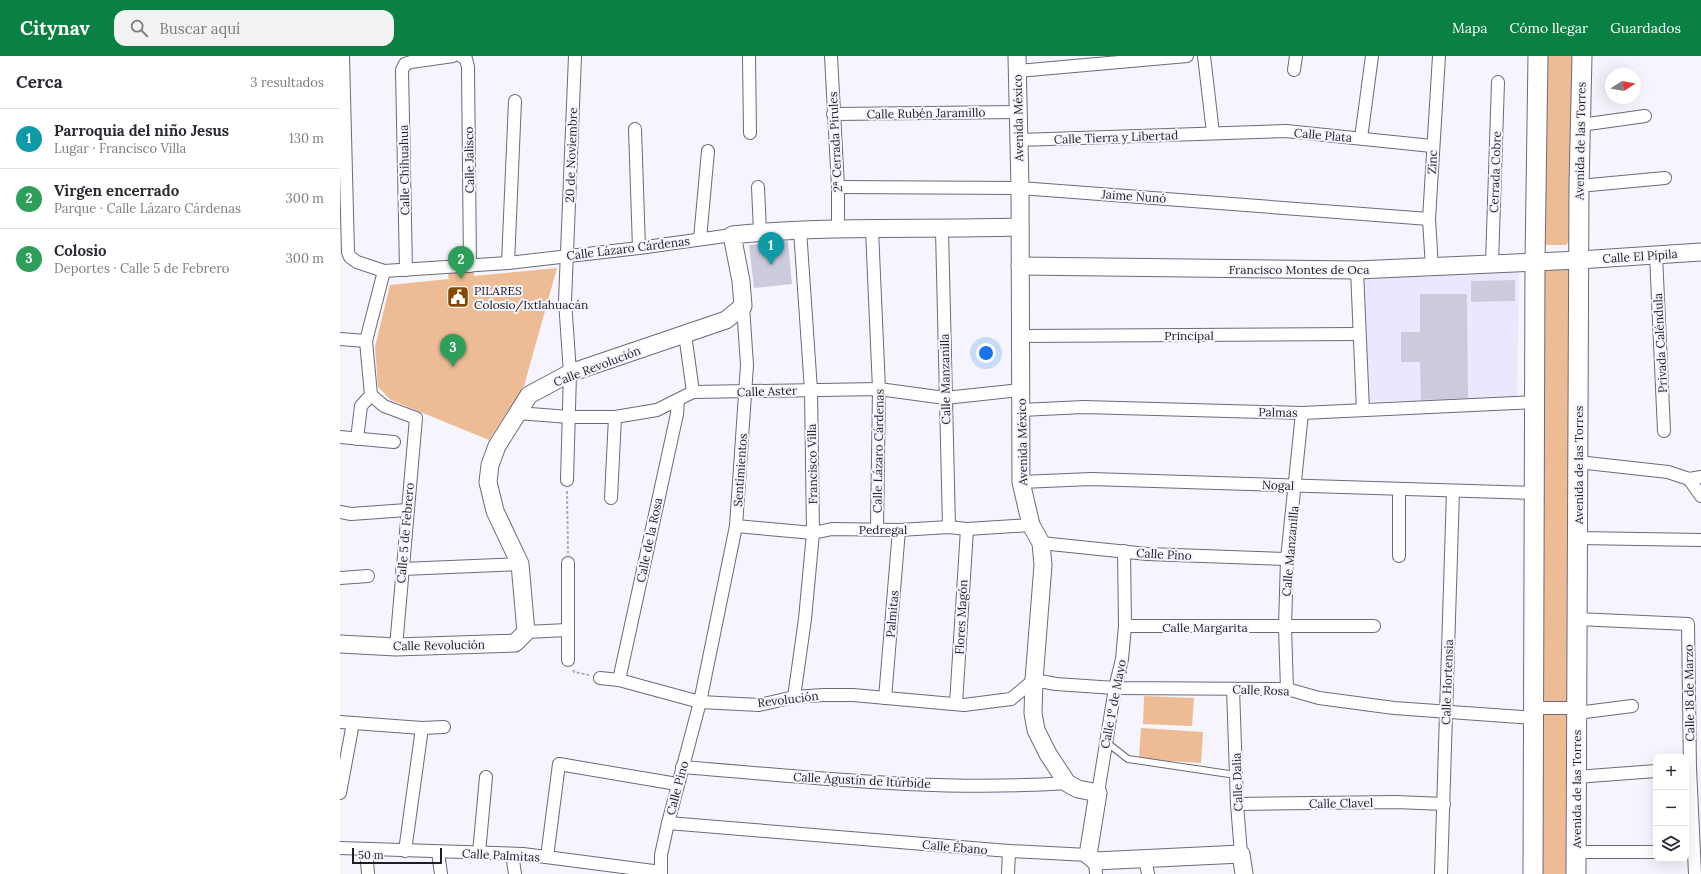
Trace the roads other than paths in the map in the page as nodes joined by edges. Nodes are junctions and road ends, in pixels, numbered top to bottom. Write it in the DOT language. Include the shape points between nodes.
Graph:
graph roads {
  1 [pos="343,56"];
  2 [pos="446,56"];
  3 [pos="461,56"];
  4 [pos="575,56"];
  5 [pos="749,56"];
  6 [pos="831,56"];
  7 [pos="1186,56"];
  8 [pos="1204,56"];
  9 [pos="1296,56"];
  10 [pos="1372,56"];
  11 [pos="1439,56"];
  12 [pos="1538,56"];
  13 [pos="1582,56"];
  14 [pos="1017,63"];
  15 [pos="1294,70"];
  16 [pos="1498,82"];
  17 [pos="515,101"];
  18 [pos="1019,112"];
  19 [pos="833,114"];
  20 [pos="1645,116"];
  21 [pos="343,121"];
  22 [pos="1581,125"];
  23 [pos="635,129"];
  24 [pos="750,132"];
  25 [pos="1213,133"];
  26 [pos="1361,138"];
  27 [pos="1019,140"];
  28 [pos="1432,146"];
  29 [pos="708,151"];
  30 [pos="1665,178"];
  31 [pos="838,186"];
  32 [pos="1579,186"];
  33 [pos="758,187"];
  34 [pos="1020,188"];
  35 [pos="1429,219"];
  36 [pos="838,228"];
  37 [pos="1020,228"];
  38 [pos="800,230"];
  39 [pos="872,230"];
  40 [pos="942,230"];
  41 [pos="760,232"];
  42 [pos="732,234"];
  43 [pos="700,238"];
  44 [pos="639,248"];
  45 [pos="1701,252"];
  46 [pos="568,255"];
  47 [pos="1656,255"];
  48 [pos="1578,260"];
  49 [pos="1535,262"];
  50 [pos="508,263"];
  51 [pos="1492,263"];
  52 [pos="470,266"];
  53 [pos="1020,266"];
  54 [pos="1432,268"];
  55 [pos="406,270"];
  56 [pos="1356,270"];
  57 [pos="384,271"];
  58 [pos="743,306"];
  59 [pos="685,334"];
  60 [pos="1358,334"];
  61 [pos="1020,336"];
  62 [pos="340,339"];
  63 [pos="366,341"];
  64 [pos="570,373"];
  65 [pos="879,388"];
  66 [pos="811,390"];
  67 [pos="1021,390"];
  68 [pos="693,392"];
  69 [pos="746,392"];
  70 [pos="371,395"];
  71 [pos="945,398"];
  72 [pos="678,400"];
  73 [pos="1535,402"];
  74 [pos="1021,410"];
  75 [pos="1363,410"];
  76 [pos="517,413"];
  77 [pos="1302,413"];
  78 [pos="569,417"];
  79 [pos="615,417"];
  80 [pos="1664,431"];
  81 [pos="340,437"];
  82 [pos="357,439"];
  83 [pos="394,442"];
  84 [pos="1578,462"];
  85 [pos="1701,477"];
  86 [pos="1688,479"];
  87 [pos="567,480"];
  88 [pos="1021,482"];
  89 [pos="1296,485"];
  90 [pos="1399,488"];
  91 [pos="1453,491"];
  92 [pos="1535,493"];
  93 [pos="1701,496"];
  94 [pos="611,498"];
  95 [pos="407,510"];
  96 [pos="340,512"];
  97 [pos="1031,525"];
  98 [pos="736,526"];
  99 [pos="949,527"];
  100 [pos="877,528"];
  101 [pos="967,529"];
  102 [pos="899,530"];
  103 [pos="813,533"];
  104 [pos="1577,538"];
  105 [pos="1701,540"];
  106 [pos="1041,543"];
  107 [pos="1124,551"];
  108 [pos="1399,556"];
  109 [pos="1287,559"];
  110 [pos="568,563"];
  111 [pos="520,564"];
  112 [pos="402,569"];
  113 [pos="368,576"];
  114 [pos="340,578"];
  115 [pos="1577,619"];
  116 [pos="1125,626"];
  117 [pos="1374,626"];
  118 [pos="1285,627"];
  119 [pos="567,630"];
  120 [pos="526,632"];
  121 [pos="340,644"];
  122 [pos="396,647"];
  123 [pos="568,660"];
  124 [pos="600,678"];
  125 [pos="619,680"];
  126 [pos="1034,680"];
  127 [pos="1114,688"];
  128 [pos="1234,689"];
  129 [pos="1287,689"];
  130 [pos="794,697"];
  131 [pos="885,698"];
  132 [pos="700,702"];
  133 [pos="956,704"];
  134 [pos="1632,706"];
  135 [pos="1577,711"];
  136 [pos="1446,712"];
  137 [pos="1535,713"];
  138 [pos="340,722"];
  139 [pos="353,723"];
  140 [pos="444,727"];
  141 [pos="422,728"];
  142 [pos="1105,741"];
  143 [pos="682,767"];
  144 [pos="1692,768"];
  145 [pos="1653,771"];
  146 [pos="1236,775"];
  147 [pos="486,777"];
  148 [pos="1576,777"];
  149 [pos="1067,783"];
  150 [pos="677,784"];
  151 [pos="340,792"];
  152 [pos="1098,793"];
  153 [pos="1237,804"];
  154 [pos="1444,804"];
  155 [pos="668,823"];
  156 [pos="340,848"];
  157 [pos="366,849"];
  158 [pos="405,851"];
  159 [pos="1009,851"];
  160 [pos="438,852"];
  161 [pos="1576,852"];
  162 [pos="1653,852"];
  163 [pos="1690,852"];
  164 [pos="479,853"];
  165 [pos="512,854"];
  166 [pos="1241,854"];
  167 [pos="547,857"];
  168 [pos="582,862"];
  169 [pos="1093,863"];
  170 [pos="1146,866"];
  171 [pos="661,873"];
  172 [pos="368,874"];
  173 [pos="441,874"];
  174 [pos="515,874"];
  175 [pos="584,874"];
  176 [pos="1008,874"];
  177 [pos="1244,874"];
  178 [pos="1441,874"];
  179 [pos="1533,874"];
  180 [pos="1576,874"];
  181 [pos="1695,874"];
  1 -- 21 [label="street"];
  2 -- 55 [label="street, Calle Chihuahua" via="411,62 405,64 402,70"];
  3 -- 52 [label="street, Calle Jalisco" via="466,59 468,67"];
  4 -- 46 [label="street, 20 de Noviembre"];
  5 -- 24 [label="street"];
  6 -- 19 [label="street, 2ª Cerrada Pirules"];
  7 -- 14 [label="street"];
  8 -- 25 [label="street"];
  9 -- 15 [label="street"];
  10 -- 26 [label="street"];
  11 -- 28 [label="street, Zinc"];
  12 -- 49 [label="main road"];
  13 -- 22 [label="main road, Avenida de las Torres"];
  14 -- 18 [label="street, Avenida México"];
  16 -- 51 [label="street, Cerrada Cobre"];
  17 -- 50 [label="street"];
  18 -- 19 [label="street, Calle Rubén Jaramillo"];
  18 -- 27 [label="street, Avenida México"];
  19 -- 31 [label="street, 2ª Cerrada Pirules"];
  20 -- 22 [label="street"];
  21 -- 57 [label="street" via="348,252 357,262"];
  22 -- 32 [label="main road, Avenida de las Torres"];
  23 -- 44 [label="street"];
  25 -- 26 [label="street, Calle Plata" via="1286,132"];
  25 -- 27 [label="street, Calle Tierra y Libertad"];
  26 -- 28 [label="street, Calle Plata"];
  27 -- 34 [label="street, Avenida México"];
  28 -- 35 [label="street, Zinc"];
  29 -- 43 [label="street"];
  30 -- 32 [label="street"];
  31 -- 34 [label="street, Jaime Nunó"];
  31 -- 36 [label="street, 2ª Cerrada Pirules"];
  32 -- 48 [label="main road, Avenida de las Torres"];
  33 -- 41 [label="street"];
  34 -- 35 [label="street, Jaime Nunó"];
  34 -- 37 [label="street, Avenida México"];
  35 -- 54 [label="street, Zinc"];
  36 -- 38 [label="street, Calle Lázaro Cárdenas"];
  36 -- 39 [label="street, Calle Lázaro Cárdenas"];
  37 -- 40 [label="street, Calle Lázaro Cárdenas"];
  37 -- 53 [label="street, Avenida México"];
  38 -- 41 [label="street, Calle Lázaro Cárdenas"];
  38 -- 66 [label="street, Francisco Villa"];
  39 -- 40 [label="street, Calle Lázaro Cárdenas"];
  39 -- 65 [label="street, Calle Lázaro Cárdenas"];
  40 -- 71 [label="street, Calle Manzanilla"];
  41 -- 42 [label="street, Calle Lázaro Cárdenas"];
  42 -- 43 [label="street, Calle Lázaro Cárdenas"];
  42 -- 58 [label="street, Sentimientos"];
  43 -- 44 [label="street, Calle Lázaro Cárdenas"];
  44 -- 46 [label="street, Calle Lázaro Cárdenas"];
  45 -- 47 [label="street, Calle El Pípila"];
  46 -- 50 [label="street, Calle Lázaro Cárdenas"];
  46 -- 64 [label="street, 20 de Noviembre" via="565,301"];
  47 -- 48 [label="street, Calle El Pípila"];
  47 -- 80 [label="street, Privada Caléndula"];
  48 -- 49 [label="street, Francisco Montes de Oca"];
  48 -- 84 [label="main road, Avenida de las Torres"];
  49 -- 51 [label="street, Francisco Montes de Oca"];
  49 -- 73 [label="main road"];
  50 -- 52 [label="street, Calle Lázaro Cárdenas"];
  51 -- 54 [label="street, Francisco Montes de Oca"];
  52 -- 55 [label="street, Calle Lázaro Cárdenas"];
  53 -- 56 [label="street, Francisco Montes de Oca"];
  53 -- 61 [label="street, Avenida México"];
  54 -- 56 [label="street, Francisco Montes de Oca"];
  55 -- 57 [label="street, Calle Lázaro Cárdenas"];
  56 -- 60 [label="street"];
  57 -- 63 [label="street"];
  58 -- 59 [label="street, Calle Revolución" via="726,320"];
  58 -- 69 [label="street, Sentimientos"];
  59 -- 64 [label="street, Calle Revolución"];
  59 -- 68 [label="street"];
  60 -- 61 [label="street, Principal"];
  60 -- 75 [label="street"];
  61 -- 67 [label="street, Avenida México"];
  62 -- 63 [label="street"];
  63 -- 70 [label="street"];
  64 -- 76 [label="street, Calle Revolución" via="529,395"];
  64 -- 78 [label="street, 20 de Noviembre"];
  65 -- 66 [label="street, Calle Aster"];
  65 -- 71 [label="street, Calle Aster"];
  65 -- 100 [label="street, Calle Lázaro Cárdenas"];
  66 -- 69 [label="street, Calle Aster"];
  66 -- 103 [label="street, Francisco Villa"];
  67 -- 71 [label="street, Calle Aster"];
  67 -- 74 [label="street, Avenida México"];
  68 -- 69 [label="street, Calle Aster"];
  68 -- 72 [label="street, Calle Aster"];
  69 -- 98 [label="street, Sentimientos"];
  70 -- 82 [label="street" via="362,406"];
  70 -- 95 [label="street, Calle 5 de Febrero" via="384,406 416,418"];
  71 -- 99 [label="street, Calle Manzanilla"];
  72 -- 79 [label="street, Calle Aster" via="657,410"];
  72 -- 125 [label="street, Calle de la Rosa"];
  73 -- 75 [label="street, Palmas"];
  73 -- 92 [label="main road"];
  74 -- 77 [label="street, Palmas" via="1084,407"];
  74 -- 88 [label="street, Avenida México"];
  75 -- 77 [label="street, Palmas"];
  76 -- 78 [label="street, Calle Aster"];
  76 -- 111 [label="street, Calle Revolución" via="497,446 490,465 488,482 495,511"];
  77 -- 89 [label="street, Calle Manzanilla"];
  78 -- 79 [label="street, Calle Aster"];
  78 -- 87 [label="street, 20 de Noviembre"];
  79 -- 94 [label="street"];
  81 -- 82 [label="street"];
  82 -- 83 [label="street"];
  84 -- 86 [label="street" via="1668,472"];
  84 -- 104 [label="main road, Avenida de las Torres"];
  85 -- 86 [label="street"];
  86 -- 93 [label="street"];
  88 -- 89 [label="street, Nogal" via="1091,479"];
  88 -- 97 [label="street, Avenida México"];
  89 -- 90 [label="street, Nogal"];
  89 -- 109 [label="street, Calle Manzanilla"];
  90 -- 91 [label="street, Nogal"];
  90 -- 108 [label="street"];
  91 -- 92 [label="street, Nogal"];
  91 -- 136 [label="street, Calle Hortensia"];
  92 -- 137 [label="main road"];
  95 -- 96 [label="street" via="351,514"];
  95 -- 112 [label="street, Calle 5 de Febrero"];
  97 -- 101 [label="street, Pedregal"];
  97 -- 106 [label="street, Avenida México"];
  98 -- 103 [label="street, Pedregal"];
  98 -- 132 [label="street, Sentimientos"];
  99 -- 101 [label="street, Pedregal"];
  99 -- 102 [label="street, Pedregal"];
  100 -- 102 [label="street, Pedregal"];
  100 -- 103 [label="street, Pedregal" via="832,529"];
  101 -- 133 [label="street, Flores Magón"];
  102 -- 131 [label="street, Palmitas"];
  103 -- 130 [label="street, Francisco Villa"];
  104 -- 105 [label="street"];
  104 -- 115 [label="main road, Avenida de las Torres"];
  106 -- 107 [label="street, Calle Pino"];
  106 -- 126 [label="street, Avenida México" via="1043,565"];
  107 -- 109 [label="street, Calle Pino"];
  107 -- 116 [label="street, Calle 1º de Mayo"];
  109 -- 118 [label="street, Calle Manzanilla"];
  110 -- 119 [label="street"];
  111 -- 112 [label="street"];
  111 -- 120 [label="street, Calle Revolución"];
  112 -- 122 [label="street, Calle 5 de Febrero"];
  113 -- 114 [label="street"];
  115 -- 135 [label="main road, Avenida de las Torres"];
  115 -- 144 [label="street, Calle 18 de Marzo" via="1688,624"];
  116 -- 118 [label="street, Calle Margarita"];
  116 -- 127 [label="street, Calle 1º de Mayo" via="1122,659"];
  117 -- 118 [label="street, Calle Margarita"];
  118 -- 129 [label="street, Calle Manzanilla"];
  119 -- 120 [label="street"];
  119 -- 123 [label="street"];
  120 -- 122 [label="street, Calle Revolución" via="515,643"];
  121 -- 122 [label="street, Calle Revolución"];
  124 -- 125 [label="street, Revolución"];
  125 -- 132 [label="street, Revolución"];
  126 -- 127 [label="street, Calle Rosa"];
  126 -- 133 [label="street, Revolución" via="1011,699"];
  126 -- 149 [label="street, Avenida México" via="1033,713 1036,730"];
  127 -- 128 [label="street, Calle Rosa"];
  127 -- 142 [label="street, Calle 1º de Mayo"];
  128 -- 129 [label="street, Calle Rosa"];
  128 -- 146 [label="street, Calle Dalia"];
  129 -- 136 [label="street, Calle Rosa" via="1319,698"];
  130 -- 131 [label="street, Revolución" via="853,695"];
  130 -- 132 [label="street, Revolución" via="760,704"];
  131 -- 133 [label="street, Revolución"];
  132 -- 143 [label="street, Calle Pino"];
  134 -- 135 [label="street, Calle Rosa"];
  135 -- 137 [label="street, Calle Rosa"];
  135 -- 148 [label="main road, Avenida de las Torres"];
  136 -- 137 [label="street, Calle Rosa"];
  136 -- 154 [label="street, Calle Hortensia"];
  137 -- 179 [label="main road"];
  138 -- 139 [label="street"];
  139 -- 141 [label="street"];
  139 -- 151 [label="street"];
  140 -- 141 [label="street"];
  141 -- 158 [label="street"];
  142 -- 146 [label="lane" via="1128,759"];
  142 -- 152 [label="street, Calle 1º de Mayo"];
  143 -- 149 [label="street, Calle Agustín de Itúrbide" via="893,784"];
  143 -- 150 [label="street, Calle Pino"];
  144 -- 163 [label="street, Calle 18 de Marzo"];
  145 -- 148 [label="street"];
  146 -- 153 [label="street, Calle Dalia"];
  147 -- 164 [label="street"];
  148 -- 161 [label="main road, Avenida de las Torres"];
  149 -- 152 [label="street" via="1078,789"];
  150 -- 155 [label="street, Calle Pino"];
  150 -- 167 [label="street" via="559,764"];
  152 -- 169 [label="street, Calle 1º de Mayo"];
  153 -- 154 [label="street, Calle Clavel"];
  153 -- 166 [label="street, Calle Dalia"];
  154 -- 178 [label="street, Calle Hortensia"];
  155 -- 159 [label="street, Calle Ébano"];
  155 -- 171 [label="street, Calle Pino" via="661,855"];
  156 -- 157 [label="street, Calle Palmitas"];
  157 -- 158 [label="street, Calle Palmitas"];
  157 -- 172 [label="street"];
  158 -- 160 [label="street, Calle Palmitas"];
  159 -- 169 [label="street, Calle Ébano"];
  159 -- 176 [label="street"];
  160 -- 164 [label="street, Calle Palmitas"];
  160 -- 173 [label="street"];
  161 -- 162 [label="street"];
  161 -- 180 [label="main road, Avenida de las Torres"];
  163 -- 181 [label="street, Calle 18 de Marzo"];
  164 -- 165 [label="street, Calle Palmitas"];
  165 -- 167 [label="street, Calle Palmitas"];
  165 -- 174 [label="street"];
  166 -- 170 [label="street, Calle Ébano"];
  166 -- 177 [label="street, Calle Dalia"];
  167 -- 168 [label="street, Calle Palmitas"];
  168 -- 171 [label="street, Calle Palmitas"];
  168 -- 175 [label="street"];
  169 -- 170 [label="street, Calle Ébano"];
}
